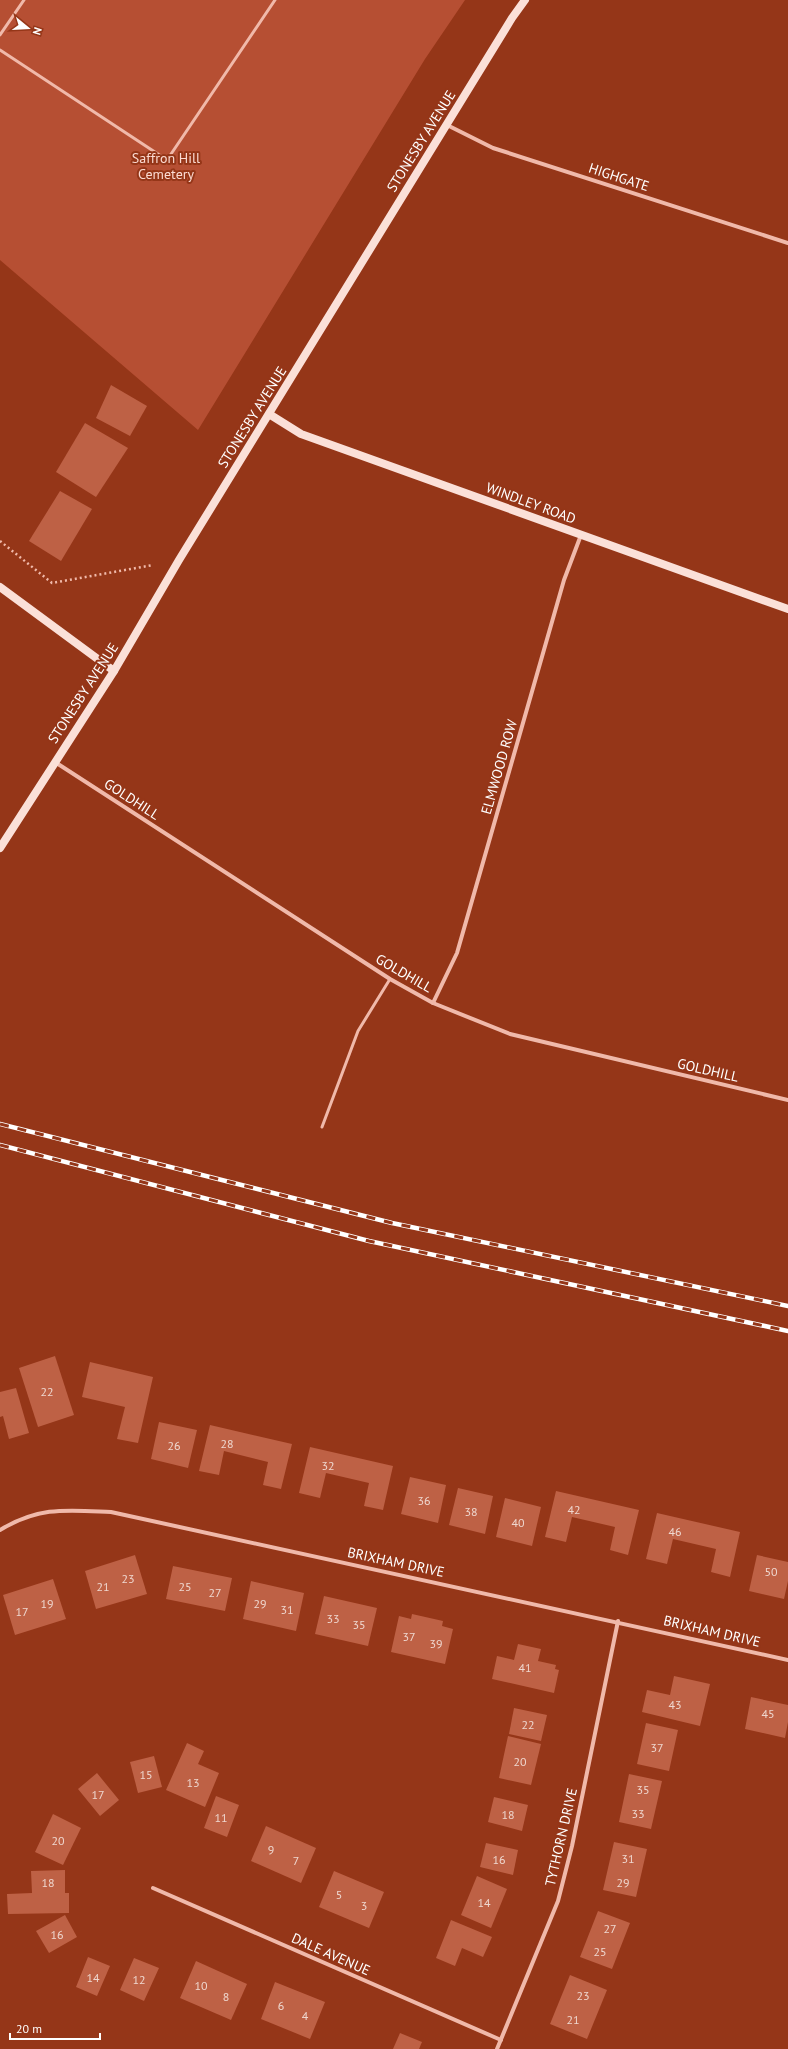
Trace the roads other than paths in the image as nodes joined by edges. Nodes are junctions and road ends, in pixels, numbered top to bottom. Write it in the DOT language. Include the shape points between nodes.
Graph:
graph roads {
  1 [pos="24,0"];
  2 [pos="275,0"];
  3 [pos="525,0"];
  4 [pos="0,35"];
  5 [pos="0,50"];
  6 [pos="447,124"];
  7 [pos="788,243"];
  8 [pos="269,414"];
  9 [pos="581,535"];
  10 [pos="0,588"];
  11 [pos="788,609"];
  12 [pos="114,671"];
  13 [pos="54,762"];
  14 [pos="0,848"];
  15 [pos="390,980"];
  16 [pos="433,1003"];
  17 [pos="788,1100"];
  18 [pos="322,1127"];
  19 [pos="0,1530"];
  20 [pos="618,1621"];
  21 [pos="788,1660"];
  22 [pos="153,1888"];
  23 [pos="501,2040"];
  24 [pos="497,2049"];
  1 -- 4 [label="lane"];
  2 -- 5 [label="lane" via="167,160"];
  3 -- 6 [label="main road, STONESBY AVENUE"];
  6 -- 7 [label="street, HIGHGATE" via="493,148"];
  6 -- 8 [label="main road, STONESBY AVENUE"];
  8 -- 9 [label="main road, WINDLEY ROAD" via="301,434"];
  8 -- 12 [label="main road, STONESBY AVENUE"];
  9 -- 11 [label="main road, WINDLEY ROAD"];
  9 -- 16 [label="street, ELMWOOD ROW" via="564,580 457,953"];
  10 -- 12 [label="main road"];
  12 -- 13 [label="main road, STONESBY AVENUE"];
  13 -- 14 [label="main road, STONESBY AVENUE"];
  13 -- 15 [label="street, GOLDHILL"];
  15 -- 16 [label="street, GOLDHILL"];
  15 -- 18 [label="lane" via="358,1031"];
  16 -- 17 [label="street, GOLDHILL" via="510,1034"];
  19 -- 20 [label="street, BRIXHAM DRIVE" via="19,1519 56,1510 111,1512"];
  20 -- 21 [label="street, BRIXHAM DRIVE"];
  20 -- 23 [label="street, TYTHORN DRIVE" via="572,1846 558,1901"];
  22 -- 23 [label="street, DALE AVENUE"];
  23 -- 24 [label="street, TYTHORN DRIVE"];
}
